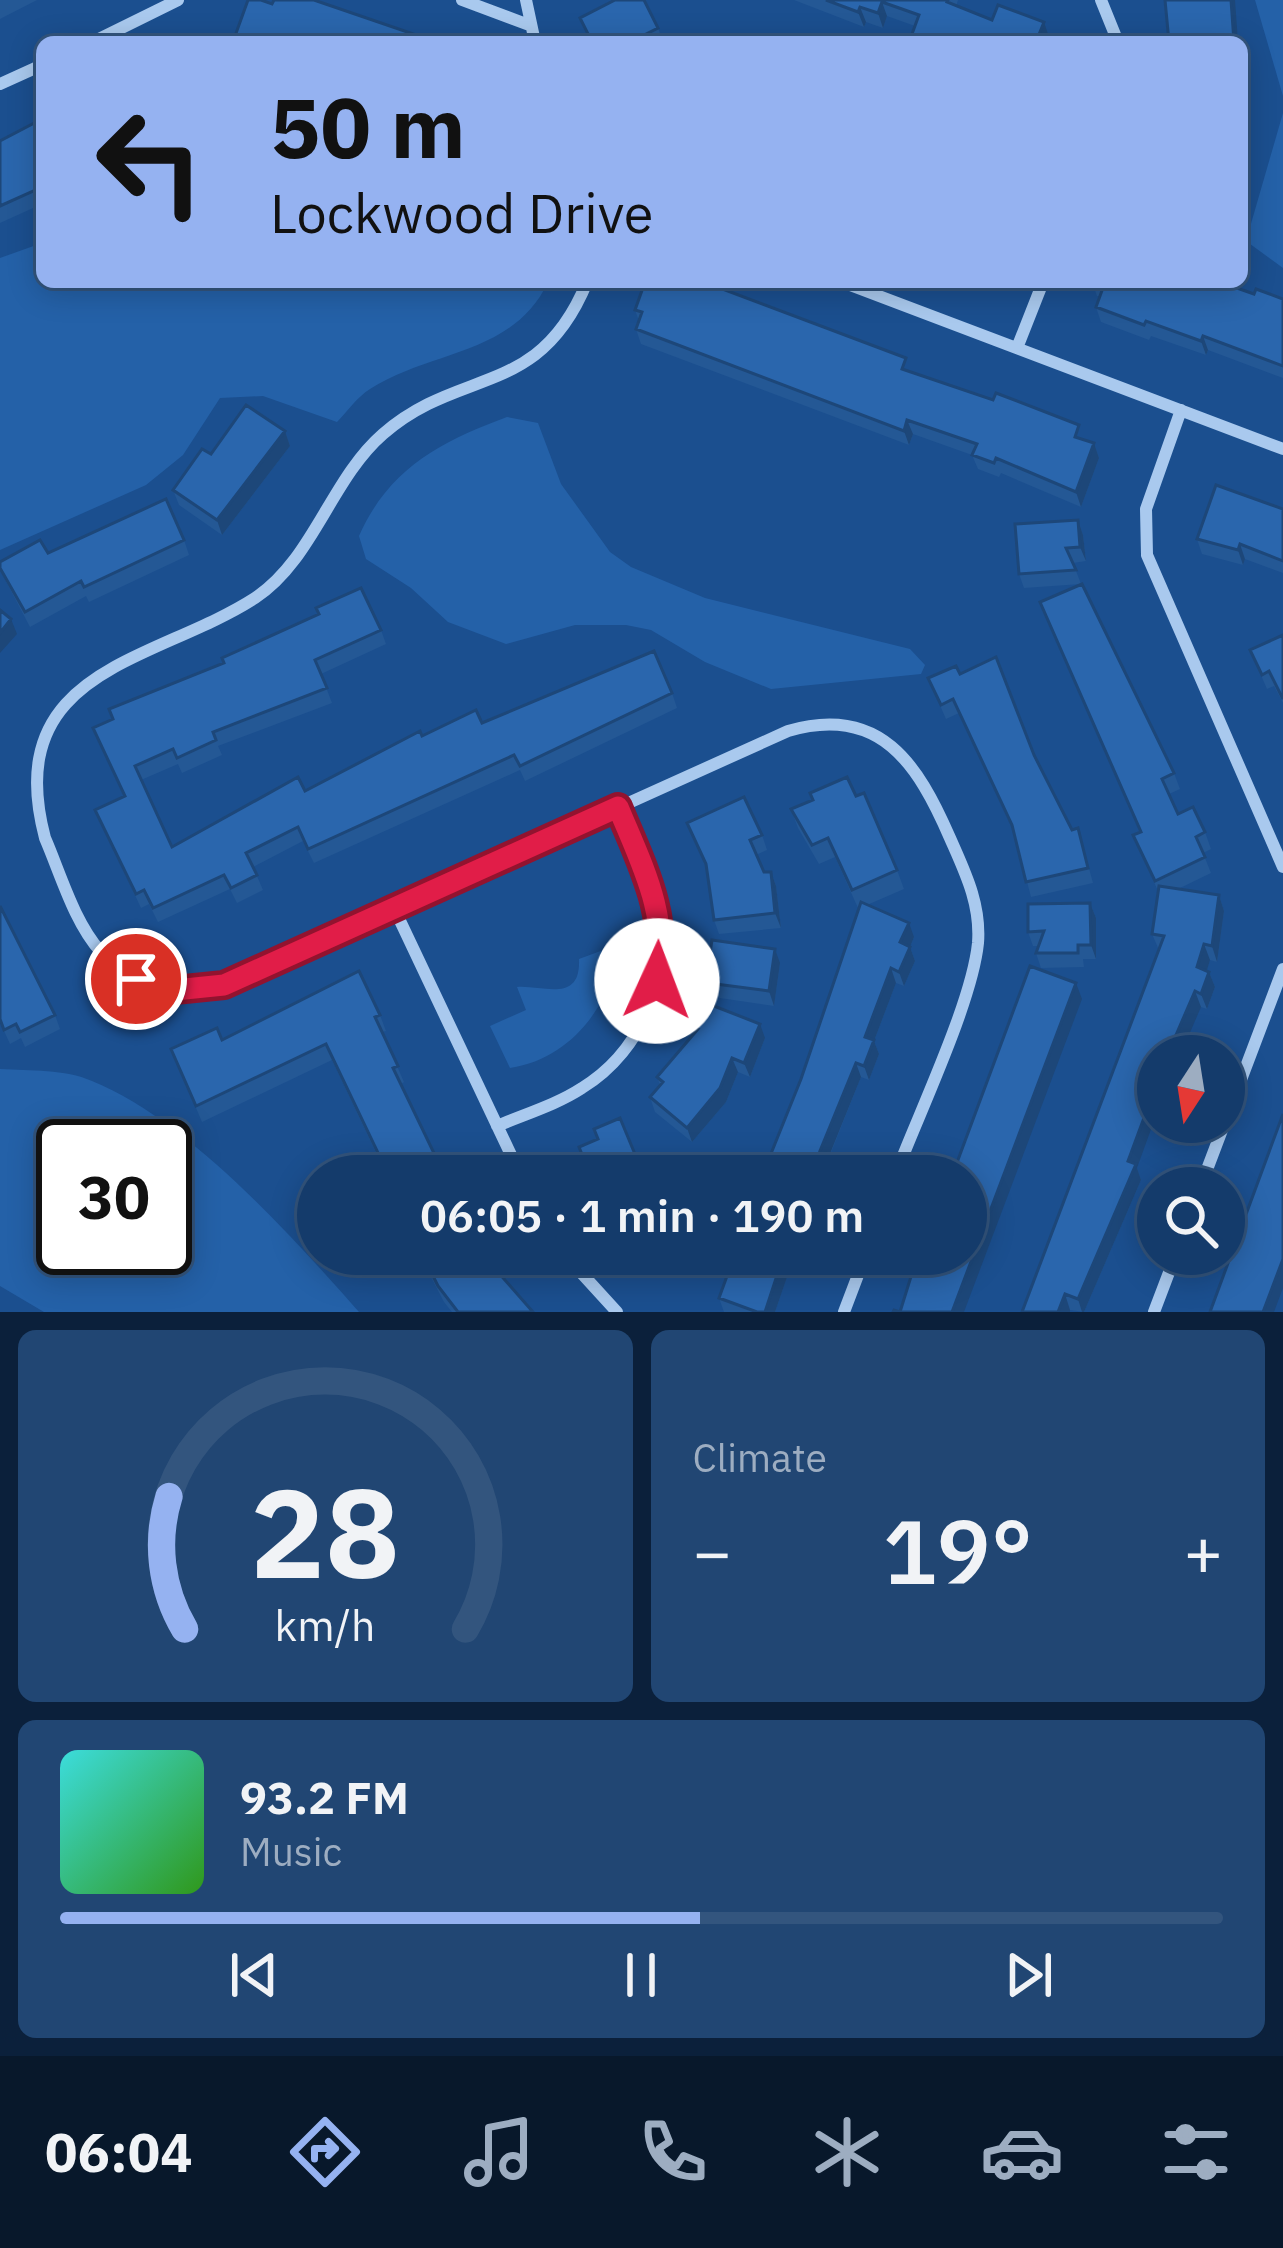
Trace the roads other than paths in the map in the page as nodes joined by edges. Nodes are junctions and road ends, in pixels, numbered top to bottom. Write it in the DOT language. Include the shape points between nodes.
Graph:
graph roads {
  1 [pos="178,0"];
  2 [pos="462,0"];
  3 [pos="526,0"];
  4 [pos="1101,0"];
  5 [pos="529,25"];
  6 [pos="105,36"];
  7 [pos="533,36"];
  8 [pos="1116,36"];
  9 [pos="36,68"];
  10 [pos="0,84"];
  11 [pos="584,288"];
  12 [pos="858,288"];
  13 [pos="1041,288"];
  14 [pos="1017,348"];
  15 [pos="1181,410"];
  16 [pos="1283,449"];
  17 [pos="618,807"];
  18 [pos="1283,867"];
  19 [pos="394,908"];
  20 [pos="1283,969"];
  21 [pos="497,1126"];
  22 [pos="511,1155"];
  23 [pos="903,1155"];
  24 [pos="1209,1167"];
  25 [pos="583,1275"];
  26 [pos="858,1275"];
  27 [pos="1167,1275"];
  28 [pos="617,1312"];
  29 [pos="844,1312"];
  30 [pos="1154,1312"];
  1 -- 6 [label="street"];
  2 -- 5 [label="street"];
  3 -- 5 [label="street"];
  4 -- 8 [label="street"];
  5 -- 7 [label="street"];
  9 -- 10 [label="street"];
  11 -- 19 [label="street" via="567,326 537,356 377,439 265,590 79,679 50,706 32,742 31,800 81,922 110,962 136,979 175,990 215,988"];
  12 -- 14 [label="street"];
  13 -- 14 [label="street"];
  14 -- 15 [label="street"];
  15 -- 16 [label="street"];
  15 -- 18 [label="street" via="1146,509 1147,555"];
  17 -- 19 [label="street"];
  17 -- 21 [label="street" via="660,921 660,966 648,1010 593,1081"];
  17 -- 23 [label="street" via="817,724 867,732 915,767 970,884 978,934"];
  19 -- 21 [label="street"];
  20 -- 24 [label="street"];
  21 -- 22 [label="street"];
  25 -- 28 [label="street"];
  26 -- 29 [label="street"];
  27 -- 30 [label="street"];
}
